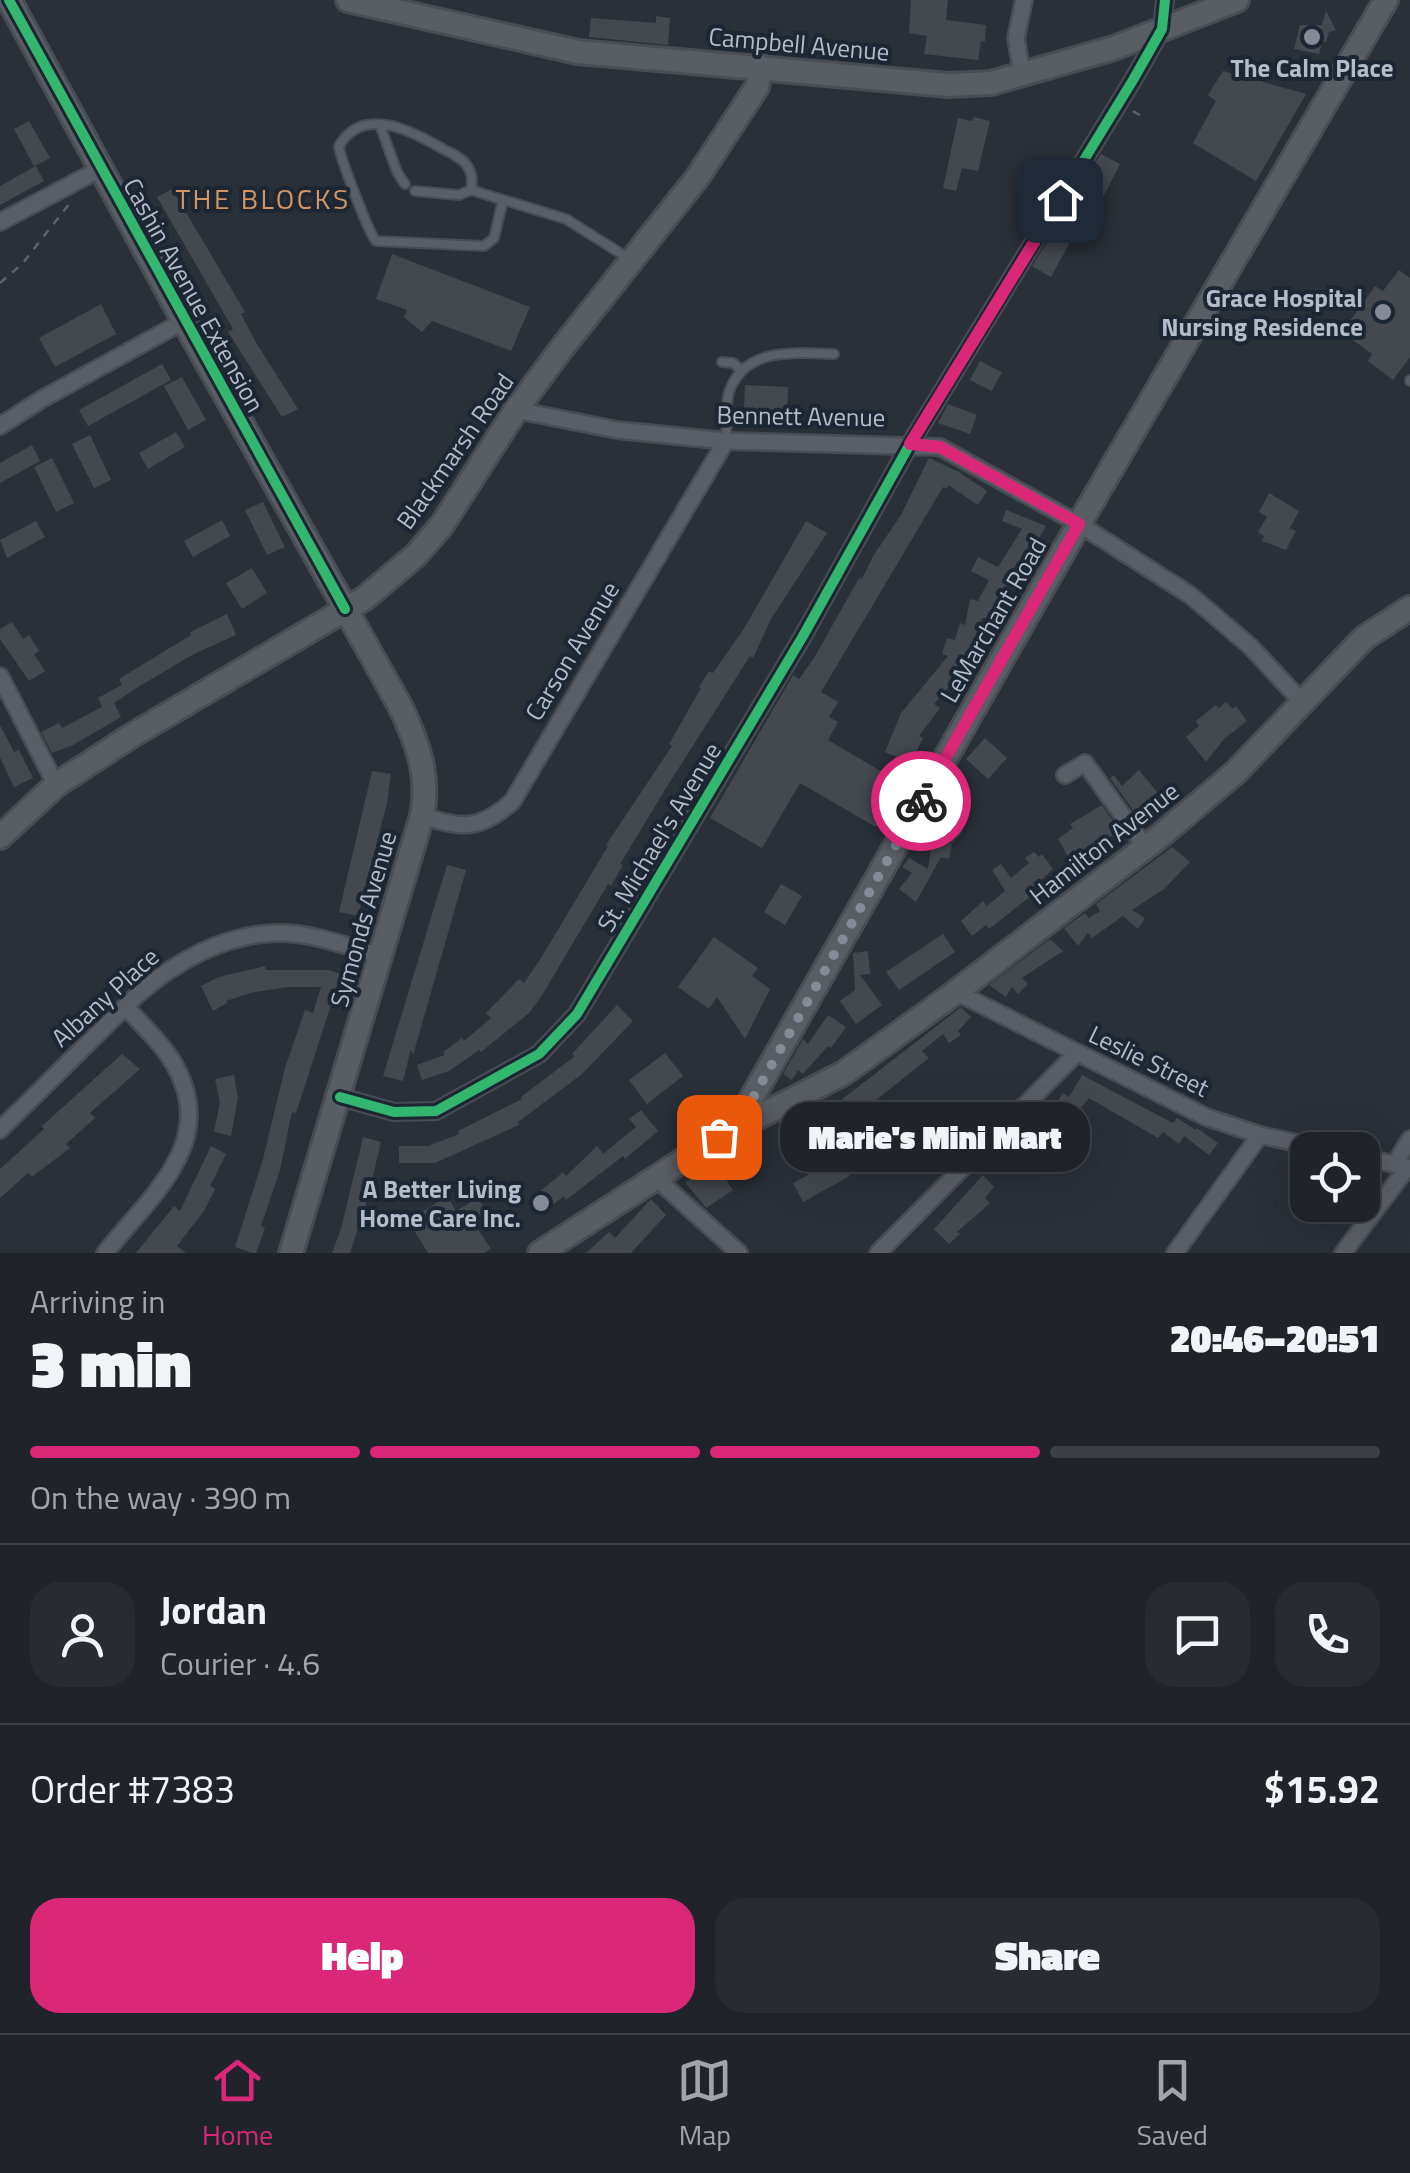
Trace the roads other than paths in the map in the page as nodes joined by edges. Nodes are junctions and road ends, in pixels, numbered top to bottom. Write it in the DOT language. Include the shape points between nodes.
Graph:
graph roads {
  1 [pos="10,0"];
  2 [pos="348,0"];
  3 [pos="1024,0"];
  4 [pos="1166,0"];
  5 [pos="1237,0"];
  6 [pos="1386,0"];
  7 [pos="1162,29"];
  8 [pos="761,67"];
  9 [pos="1022,75"];
  10 [pos="380,125"];
  11 [pos="102,168"];
  12 [pos="405,184"];
  13 [pos="470,190"];
  14 [pos="416,191"];
  15 [pos="503,200"];
  16 [pos="0,222"];
  17 [pos="631,261"];
  18 [pos="184,321"];
  19 [pos="834,354"];
  20 [pos="722,362"];
  21 [pos="742,371"];
  22 [pos="516,410"];
  23 [pos="0,426"];
  24 [pos="726,441"];
  25 [pos="910,444"];
  26 [pos="1079,524"];
  27 [pos="1410,608"];
  28 [pos="346,609"];
  29 [pos="0,676"];
  30 [pos="1302,703"];
  31 [pos="1066,774"];
  32 [pos="56,785"];
  33 [pos="422,816"];
  34 [pos="0,838"];
  35 [pos="1146,848"];
  36 [pos="381,956"];
  37 [pos="956,992"];
  38 [pos="126,1007"];
  39 [pos="802,1010"];
  40 [pos="1077,1053"];
  41 [pos="767,1072"];
  42 [pos="797,1095"];
  43 [pos="340,1097"];
  44 [pos="738,1105"];
  45 [pos="0,1130"];
  46 [pos="1260,1136"];
  47 [pos="719,1137"];
  48 [pos="1410,1139"];
  49 [pos="1290,1142"];
  50 [pos="1404,1167"];
  51 [pos="664,1174"];
  52 [pos="106,1253"];
  53 [pos="291,1253"];
  54 [pos="540,1253"];
  55 [pos="738,1253"];
  56 [pos="878,1253"];
  57 [pos="1175,1253"];
  58 [pos="1344,1253"];
  1 -- 11 [label="street, Cashin Avenue Extension"];
  2 -- 8 [label="street, Campbell Avenue" via="578,52"];
  3 -- 9 [label="street" via="1016,38"];
  4 -- 7 [label="street"];
  5 -- 7 [label="street, Campbell Avenue"];
  6 -- 26 [label="street, LeMarchant Road"];
  7 -- 9 [label="street, Campbell Avenue"];
  7 -- 25 [label="street, St. Michael's Avenue"];
  8 -- 9 [label="street, Campbell Avenue" via="948,86"];
  8 -- 17 [label="street, Blackmarsh Road" via="748,102"];
  10 -- 12 [label="lane"];
  10 -- 13 [label="lane" via="402,127 463,161 471,171"];
  10 -- 15 [label="lane" via="347,134 338,152 376,241 484,246 494,238"];
  11 -- 16 [label="street"];
  11 -- 18 [label="street, Cashin Avenue Extension"];
  13 -- 14 [label="lane" via="459,196"];
  13 -- 15 [label="lane"];
  15 -- 17 [label="lane" via="576,224"];
  17 -- 22 [label="street, Blackmarsh Road"];
  18 -- 23 [label="street"];
  18 -- 28 [label="street, Cashin Avenue Extension"];
  19 -- 21 [label="lane" via="759,356"];
  20 -- 21 [label="lane"];
  21 -- 24 [label="lane" via="729,393"];
  22 -- 24 [label="street, Bennett Avenue"];
  22 -- 28 [label="street, Blackmarsh Road" via="429,540"];
  24 -- 25 [label="street, Bennett Avenue"];
  24 -- 33 [label="street, Carson Avenue" via="512,802 477,824"];
  25 -- 26 [label="street, Bennett Avenue" via="940,447"];
  25 -- 43 [label="street, St. Michael's Avenue" via="577,1014 540,1054 436,1111 394,1112"];
  26 -- 30 [label="street, Bennett Avenue" via="1190,596 1250,646"];
  26 -- 39 [label="street, LeMarchant Road"];
  27 -- 30 [label="street, Hamilton Avenue" via="1364,638"];
  28 -- 32 [label="street, Blackmarsh Road"];
  28 -- 33 [label="street, Symonds Avenue" via="415,738 425,784"];
  29 -- 32 [label="street"];
  30 -- 35 [label="street, Hamilton Avenue" via="1236,772"];
  31 -- 35 [label="street" via="1085,763"];
  32 -- 34 [label="street, Blackmarsh Road"];
  33 -- 36 [label="street, Symonds Avenue"];
  35 -- 37 [label="street, Hamilton Avenue"];
  36 -- 38 [label="street, Albany Place" via="307,936 252,936 181,962"];
  36 -- 43 [label="street, Symonds Avenue"];
  37 -- 40 [label="street, Leslie Street"];
  37 -- 42 [label="street, Hamilton Avenue" via="844,1073"];
  38 -- 45 [label="street, Albany Place"];
  38 -- 52 [label="street" via="168,1054 190,1113 188,1138 175,1166"];
  39 -- 41 [label="street, LeMarchant Road"];
  39 -- 44 [label="street, LeMarchant Road"];
  40 -- 46 [label="street, Leslie Street" via="1206,1117"];
  40 -- 56 [label="street"];
  41 -- 42 [label="street" via="773,1087"];
  41 -- 44 [label="street, LeMarchant Road"];
  42 -- 44 [label="street, Hamilton Avenue"];
  42 -- 47 [label="street, Hamilton Avenue"];
  43 -- 53 [label="street, Symonds Avenue"];
  44 -- 47 [label="street, LeMarchant Road"];
  44 -- 51 [label="street, Hamilton Avenue"];
  46 -- 49 [label="street, Leslie Street"];
  46 -- 57 [label="street"];
  47 -- 51 [label="street, Hamilton Avenue"];
  48 -- 50 [label="street"];
  50 -- 58 [label="street"];
  51 -- 54 [label="street, Hamilton Avenue"];
  51 -- 55 [label="street"];
}
